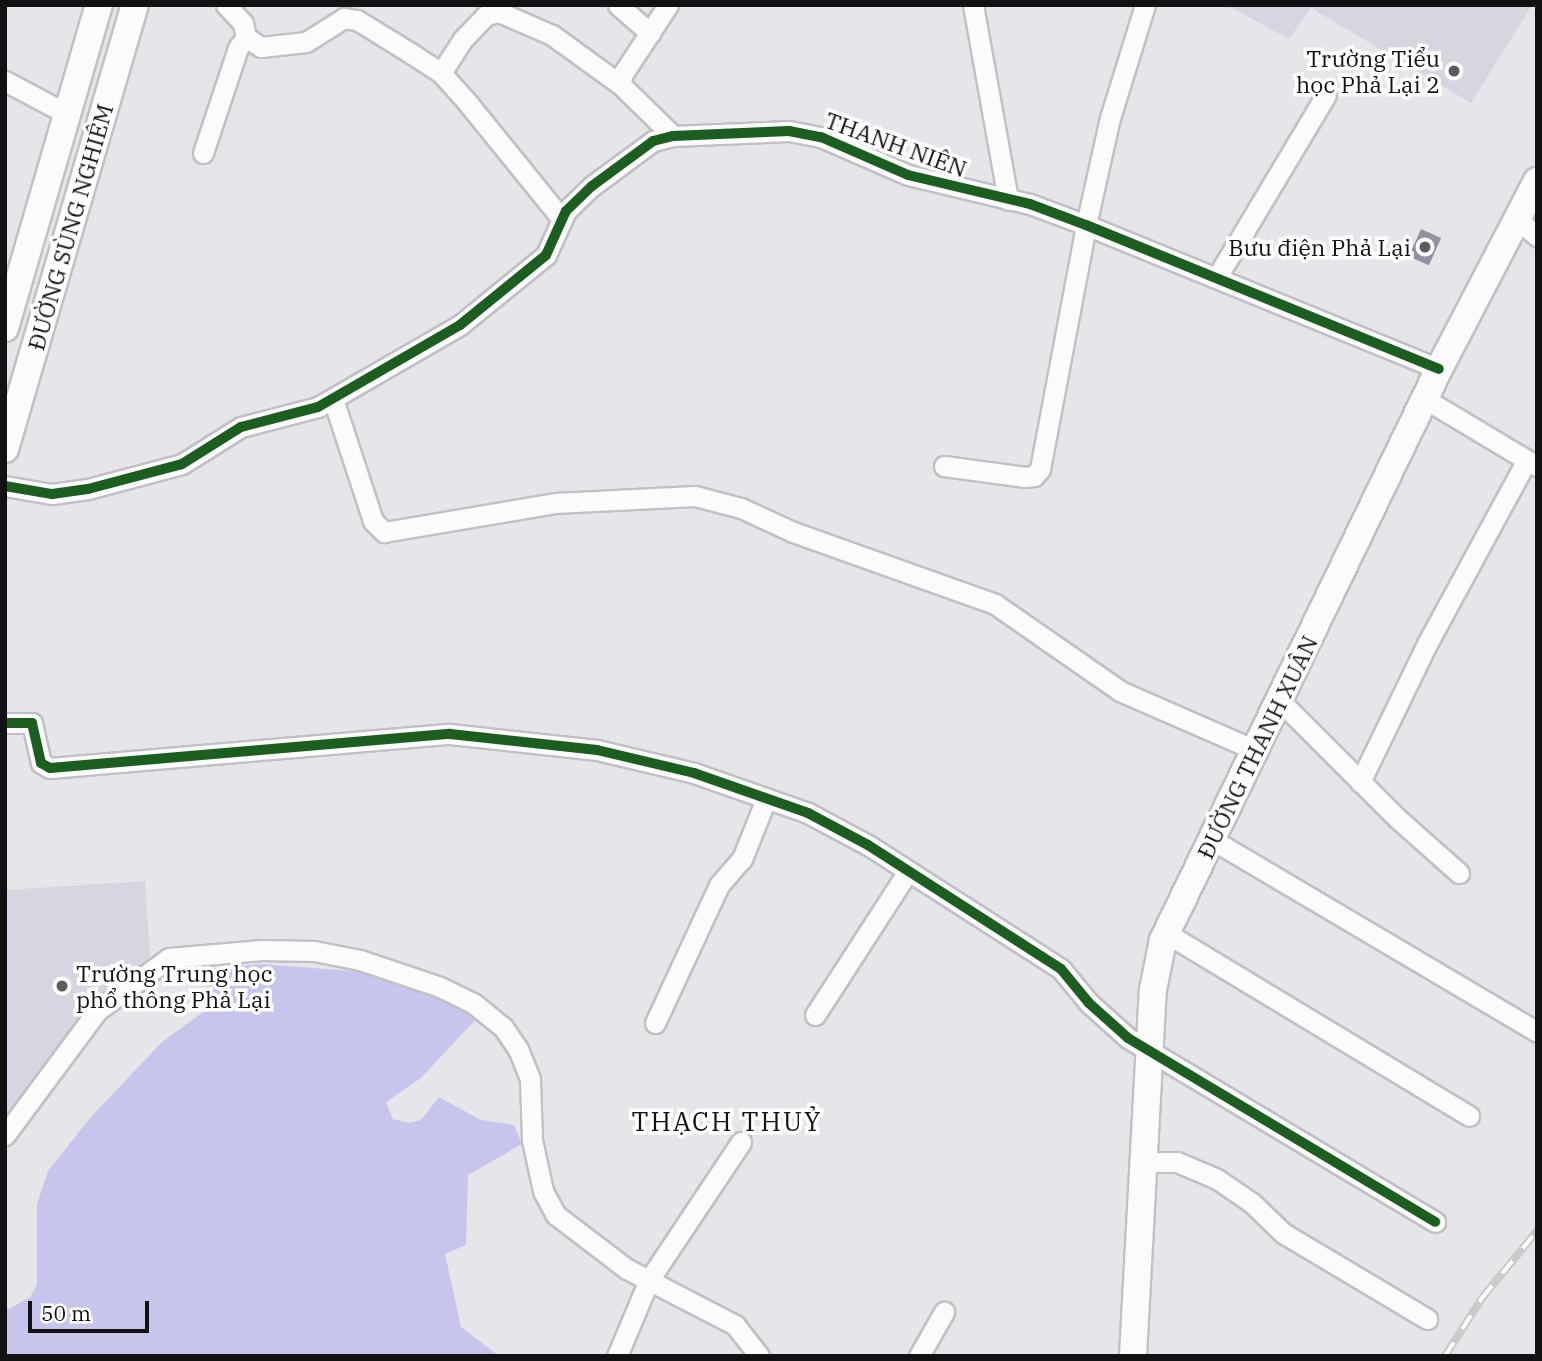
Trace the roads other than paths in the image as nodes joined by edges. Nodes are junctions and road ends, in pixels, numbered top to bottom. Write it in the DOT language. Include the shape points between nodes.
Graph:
graph roads {
  1 [pos="99,5"];
  2 [pos="135,5"];
  3 [pos="226,5"];
  4 [pos="618,5"];
  5 [pos="668,5"];
  6 [pos="973,5"];
  7 [pos="1145,5"];
  8 [pos="650,33"];
  9 [pos="246,37"];
  10 [pos="441,73"];
  11 [pos="5,81"];
  12 [pos="621,85"];
  13 [pos="1326,95"];
  14 [pos="67,114"];
  15 [pos="673,136"];
  16 [pos="203,153"];
  17 [pos="1537,181"];
  18 [pos="1008,200"];
  19 [pos="561,218"];
  20 [pos="1516,218"];
  21 [pos="1086,225"];
  22 [pos="1537,236"];
  23 [pos="1217,277"];
  24 [pos="5,328"];
  25 [pos="1439,369"];
  26 [pos="333,399"];
  27 [pos="1425,399"];
  28 [pos="5,449"];
  29 [pos="1532,463"];
  30 [pos="944,466"];
  31 [pos="5,486"];
  32 [pos="1280,701"];
  33 [pos="5,723"];
  34 [pos="1255,750"];
  35 [pos="1360,782"];
  36 [pos="766,799"];
  37 [pos="1211,839"];
  38 [pos="908,871"];
  39 [pos="1459,873"];
  40 [pos="1166,933"];
  41 [pos="815,1015"];
  42 [pos="655,1023"];
  43 [pos="1537,1032"];
  44 [pos="1149,1047"];
  45 [pos="1469,1116"];
  46 [pos="5,1135"];
  47 [pos="741,1142"];
  48 [pos="1143,1162"];
  49 [pos="1435,1222"];
  50 [pos="649,1280"];
  51 [pos="944,1311"];
  52 [pos="1427,1319"];
  53 [pos="617,1356"];
  54 [pos="759,1356"];
  55 [pos="919,1356"];
  56 [pos="1133,1356"];
  1 -- 14 [label="street, ĐƯỜNG SÙNG NGHIÊM"];
  2 -- 28 [label="street, ĐƯỜNG SÙNG NGHIÊM"];
  3 -- 9 [label="street" via="243,23"];
  4 -- 8 [label="street"];
  5 -- 8 [label="street"];
  6 -- 18 [label="street"];
  7 -- 21 [label="street" via="1110,118"];
  8 -- 12 [label="street" via="622,75"];
  9 -- 10 [label="street" via="261,47 282,48 306,42 344,18 356,20"];
  9 -- 16 [label="street" via="238,48"];
  10 -- 12 [label="street" via="463,39 486,15 499,12 552,35"];
  10 -- 19 [label="street"];
  11 -- 14 [label="street"];
  12 -- 15 [label="street"];
  13 -- 23 [label="street"];
  14 -- 24 [label="street, ĐƯỜNG SÙNG NGHIÊM"];
  15 -- 18 [label="street, THANH NIÊN" via="789,131 821,137 908,175"];
  15 -- 19 [label="street, THANH NIÊN" via="653,141 592,186"];
  17 -- 20 [label="street, ĐƯỜNG THANH XUÂN"];
  18 -- 21 [label="street, THANH NIÊN"];
  19 -- 26 [label="street, THANH NIÊN" via="546,255 531,269 435,342"];
  20 -- 22 [label="street"];
  20 -- 25 [label="street, ĐƯỜNG THANH XUÂN"];
  21 -- 23 [label="street, THANH NIÊN"];
  21 -- 30 [label="street" via="1040,469 1025,477"];
  23 -- 25 [label="street, THANH NIÊN"];
  25 -- 27 [label="street, ĐƯỜNG THANH XUÂN"];
  26 -- 31 [label="street, THANH NIÊN" via="222,435 182,464 115,482 70,493"];
  26 -- 34 [label="street" via="373,521 384,532 555,503 695,496 741,508 793,532 995,604 1120,691"];
  27 -- 29 [label="street"];
  27 -- 32 [label="street, ĐƯỜNG THANH XUÂN"];
  29 -- 35 [label="street" via="1428,642"];
  32 -- 34 [label="street, ĐƯỜNG THANH XUÂN"];
  32 -- 35 [label="street"];
  33 -- 36 [label="street" via="32,723 41,763 50,768 450,734 597,750 694,773"];
  34 -- 37 [label="street, ĐƯỜNG THANH XUÂN"];
  35 -- 39 [label="street"];
  36 -- 38 [label="street" via="808,813"];
  36 -- 42 [label="street" via="742,859 719,885"];
  37 -- 40 [label="street, ĐƯỜNG THANH XUÂN"];
  37 -- 43 [label="street"];
  38 -- 41 [label="street"];
  38 -- 44 [label="street" via="1061,969 1089,1003 1128,1038"];
  40 -- 44 [label="street, ĐƯỜNG THANH XUÂN" via="1153,990"];
  40 -- 45 [label="street"];
  44 -- 48 [label="street, ĐƯỜNG THANH XUÂN"];
  44 -- 49 [label="street"];
  46 -- 50 [label="street" via="97,1010 169,958 262,950 314,951 360,960 440,987 473,1003 503,1027 519,1049 530,1079 532,1140 543,1191 556,1215"];
  47 -- 50 [label="street"];
  48 -- 52 [label="street" via="1177,1162 1217,1179 1252,1203 1283,1233"];
  48 -- 56 [label="street, ĐƯỜNG THANH XUÂN"];
  50 -- 53 [label="street"];
  50 -- 54 [label="street" via="735,1325"];
  51 -- 55 [label="street"];
}
